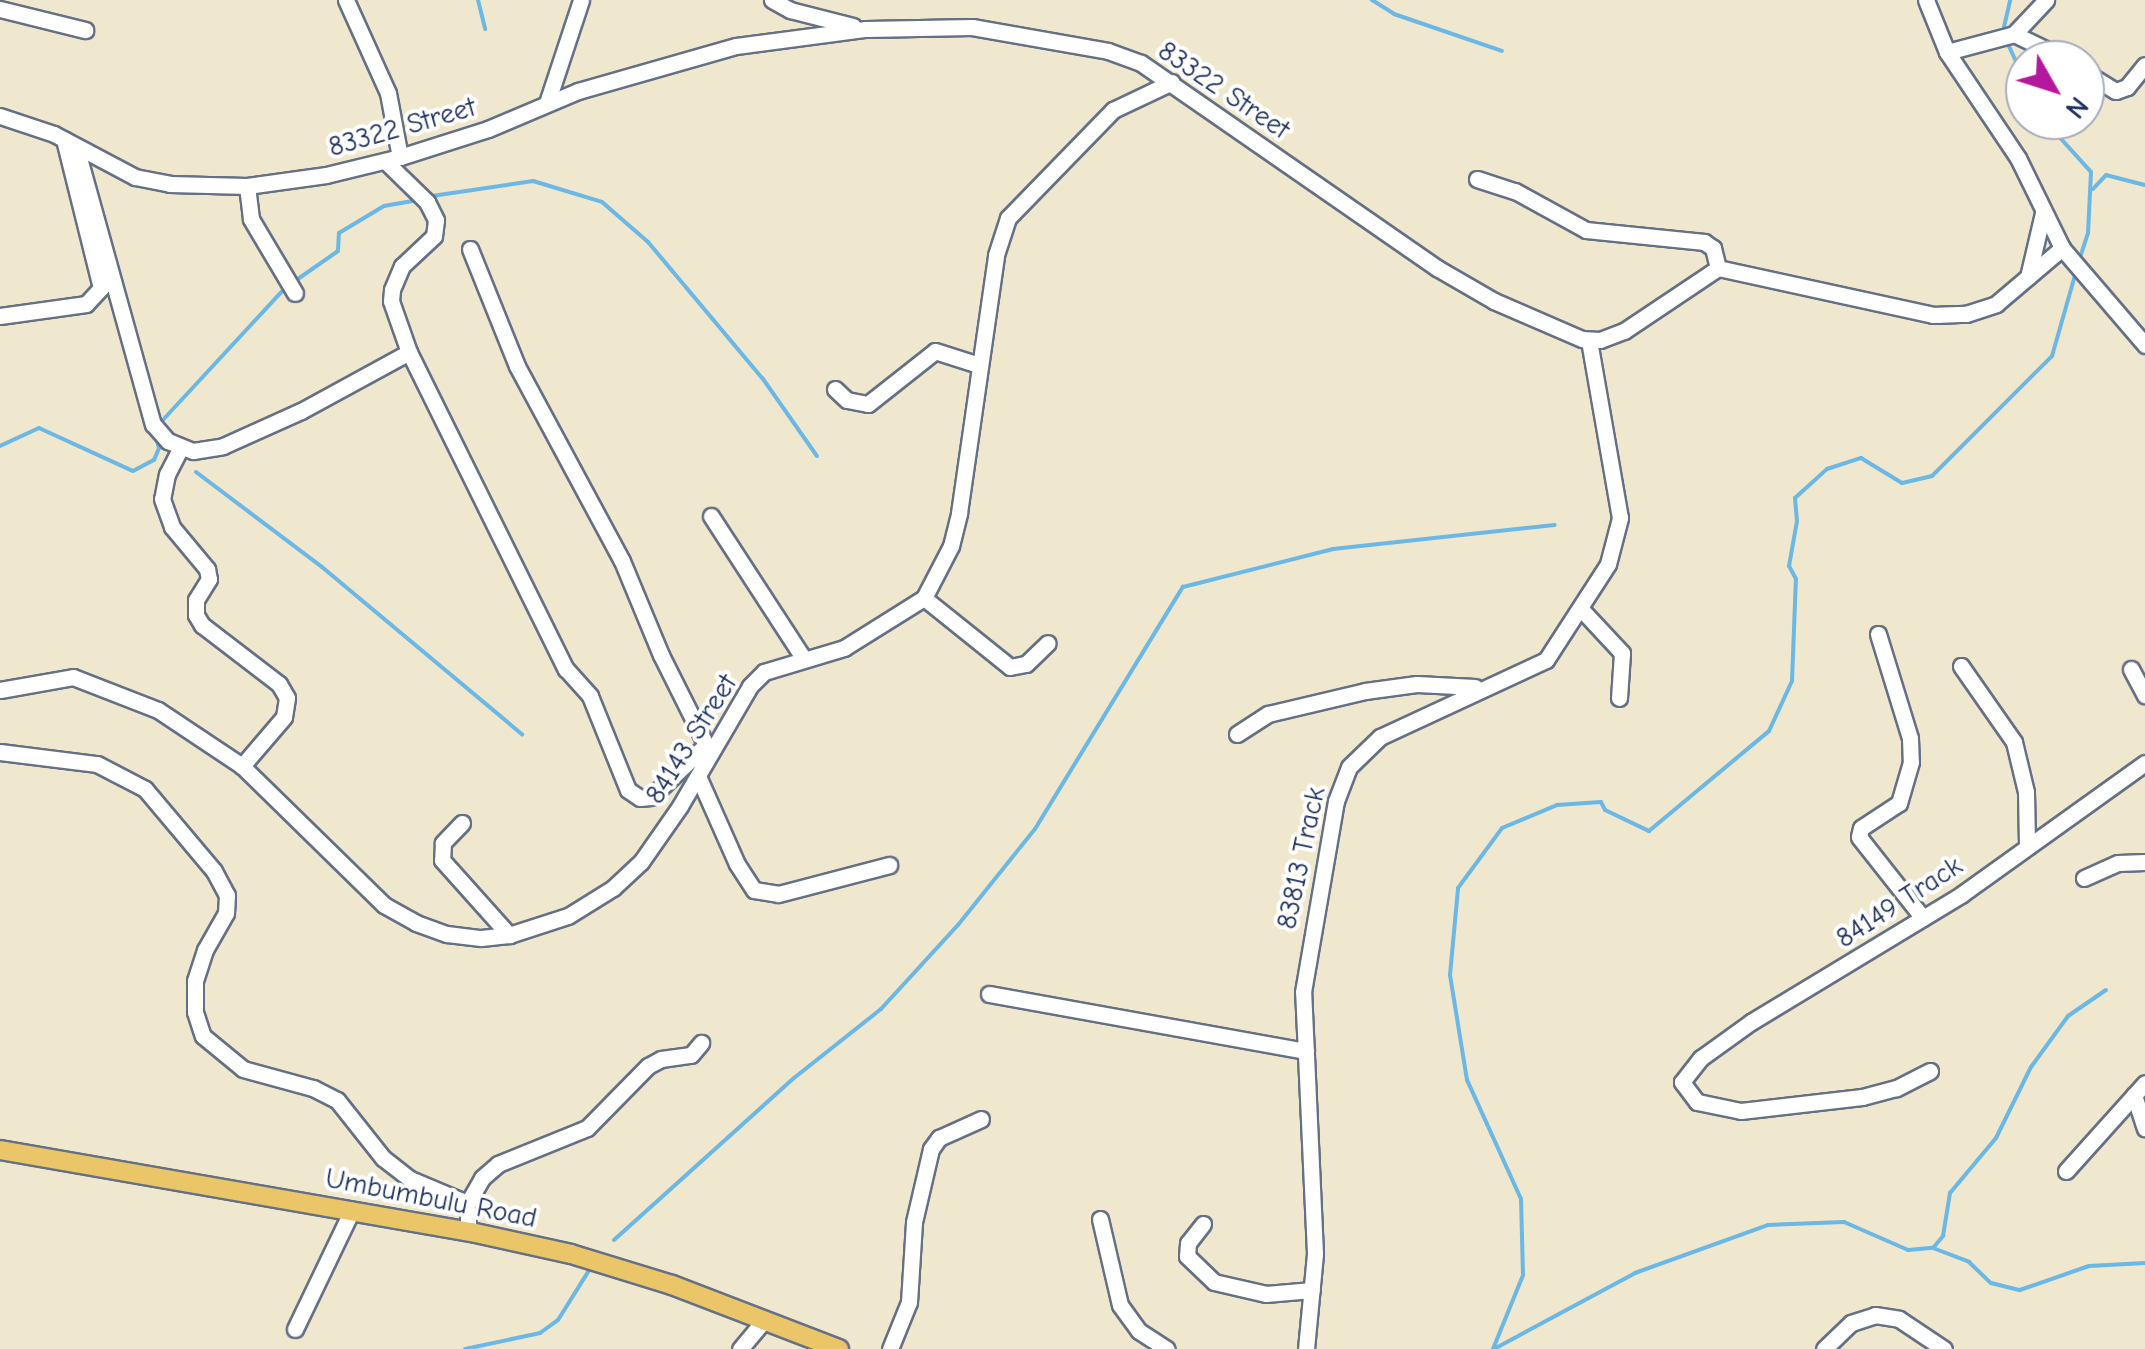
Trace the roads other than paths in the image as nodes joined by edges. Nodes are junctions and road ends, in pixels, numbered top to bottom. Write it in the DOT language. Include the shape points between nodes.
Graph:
graph roads {
  1 [pos="346,0"];
  2 [pos="581,0"];
  3 [pos="772,0"];
  4 [pos="1926,0"];
  5 [pos="2046,0"];
  6 [pos="0,9"];
  7 [pos="866,29"];
  8 [pos="84,30"];
  9 [pos="2014,34"];
  10 [pos="2026,40"];
  11 [pos="1947,52"];
  12 [pos="2145,64"];
  13 [pos="1172,82"];
  14 [pos="2105,84"];
  15 [pos="548,100"];
  16 [pos="0,116"];
  17 [pos="70,144"];
  18 [pos="392,159"];
  19 [pos="1478,179"];
  20 [pos="247,186"];
  21 [pos="2043,212"];
  22 [pos="2062,248"];
  23 [pos="470,250"];
  24 [pos="1718,268"];
  25 [pos="2028,277"];
  26 [pos="295,293"];
  27 [pos="0,316"];
  28 [pos="1590,340"];
  29 [pos="2145,345"];
  30 [pos="410,352"];
  31 [pos="980,366"];
  32 [pos="835,389"];
  33 [pos="180,449"];
  34 [pos="710,516"];
  35 [pos="924,598"];
  36 [pos="1581,608"];
  37 [pos="1878,634"];
  38 [pos="1048,643"];
  39 [pos="804,659"];
  40 [pos="1961,666"];
  41 [pos="2131,669"];
  42 [pos="1479,687"];
  43 [pos="0,690"];
  44 [pos="2145,695"];
  45 [pos="1619,698"];
  46 [pos="1236,734"];
  47 [pos="710,746"];
  48 [pos="0,752"];
  49 [pos="2145,763"];
  50 [pos="242,766"];
  51 [pos="698,776"];
  52 [pos="462,823"];
  53 [pos="2027,846"];
  54 [pos="2145,862"];
  55 [pos="889,865"];
  56 [pos="2084,878"];
  57 [pos="1923,918"];
  58 [pos="509,935"];
  59 [pos="989,994"];
  60 [pos="701,1043"];
  61 [pos="1306,1051"];
  62 [pos="1930,1071"];
  63 [pos="2140,1089"];
  64 [pos="981,1119"];
  65 [pos="2145,1128"];
  66 [pos="0,1150"];
  67 [pos="2066,1171"];
  68 [pos="466,1206"];
  69 [pos="352,1210"];
  70 [pos="1100,1219"];
  71 [pos="1203,1224"];
  72 [pos="468,1231"];
  73 [pos="1312,1290"];
  74 [pos="764,1320"];
  75 [pos="295,1329"];
  76 [pos="740,1349"];
  77 [pos="839,1349"];
  78 [pos="890,1349"];
  79 [pos="1167,1349"];
  80 [pos="1306,1349"];
  81 [pos="1824,1349"];
  82 [pos="1944,1349"];
  1 -- 18 [label="street" via="388,93"];
  2 -- 15 [label="street"];
  3 -- 7 [label="street"];
  4 -- 11 [label="street"];
  5 -- 9 [label="street"];
  6 -- 8 [label="street"];
  7 -- 13 [label="street, 83322 Street" via="972,27 1022,34 1127,57"];
  7 -- 15 [label="street, 83322 Street" via="736,46"];
  9 -- 10 [label="street"];
  9 -- 11 [label="street"];
  11 -- 21 [label="street" via="2018,158"];
  12 -- 14 [label="street" via="2127,87 2116,91"];
  13 -- 28 [label="street, 83322 Street" via="1437,268 1494,301"];
  13 -- 31 [label="street" via="1112,110 1008,218"];
  15 -- 18 [label="street, 83322 Street" via="488,129"];
  16 -- 17 [label="street, 83322 Street"];
  17 -- 20 [label="street, 83322 Street" via="135,177"];
  17 -- 27 [label="street" via="101,288 86,304"];
  17 -- 33 [label="street" via="153,424"];
  18 -- 20 [label="street, 83322 Street"];
  18 -- 30 [label="street" via="436,220 434,236 402,266 392,290"];
  19 -- 24 [label="street" via="1586,230 1704,242 1714,248"];
  20 -- 26 [label="street" via="251,219"];
  21 -- 22 [label="street"];
  21 -- 25 [label="street"];
  22 -- 25 [label="street"];
  22 -- 29 [label="street"];
  23 -- 47 [label="street" via="517,366 622,561 661,655"];
  24 -- 25 [label="street" via="1946,317 1996,304"];
  24 -- 28 [label="street" via="1624,330"];
  28 -- 36 [label="street, 83813 Track" via="1620,518 1614,551"];
  30 -- 33 [label="street" via="223,446"];
  30 -- 47 [label="street" via="566,669 590,696 628,790 651,796"];
  31 -- 32 [label="street" via="935,351 868,404 847,400"];
  31 -- 35 [label="street" via="955,530"];
  33 -- 50 [label="street" via="162,498 172,527 207,569 196,615 287,698 284,717"];
  34 -- 39 [label="street"];
  35 -- 38 [label="street" via="1010,667 1026,664"];
  35 -- 39 [label="street, 84143 Street" via="844,648"];
  36 -- 42 [label="street, 83813 Track" via="1546,660"];
  36 -- 45 [label="street" via="1622,653"];
  37 -- 57 [label="street" via="1912,762 1898,803 1858,834"];
  39 -- 47 [label="street, 84143 Street" via="764,672"];
  40 -- 53 [label="street" via="2014,742 2024,781"];
  41 -- 44 [label="street"];
  42 -- 46 [label="street" via="1417,684 1365,691 1268,714"];
  42 -- 61 [label="street, 83813 Track" via="1380,737 1349,768 1309,938"];
  43 -- 50 [label="street, 84143 Street" via="63,678 92,681 158,710"];
  47 -- 51 [label="street, 84143 Street"];
  48 -- 68 [label="street" via="97,764 145,789 227,895 226,914 195,981 203,1036 242,1069 326,1092 382,1158 410,1180"];
  49 -- 53 [label="street, 84149 Track"];
  50 -- 58 [label="street, 84143 Street" via="384,906 447,934"];
  51 -- 55 [label="street" via="754,890 778,894"];
  51 -- 58 [label="street, 84143 Street" via="641,862 613,888 568,916"];
  52 -- 58 [label="street" via="443,843 442,860"];
  53 -- 57 [label="street, 84149 Track"];
  54 -- 56 [label="street" via="2118,863"];
  57 -- 62 [label="street, 84149 Track" via="1750,1022 1700,1058 1682,1082 1697,1102 1741,1111 1862,1097"];
  59 -- 61 [label="street"];
  60 -- 68 [label="street" via="691,1055 648,1066 586,1128 498,1164"];
  61 -- 73 [label="street, 83813 Track"];
  63 -- 65 [label="street"];
  63 -- 67 [label="street"];
  64 -- 78 [label="street" via="938,1138 931,1149 914,1222 910,1302"];
  66 -- 69 [label="main road, Umbumbulu Road"];
  68 -- 72 [label="street"];
  69 -- 72 [label="main road, Umbumbulu Road"];
  69 -- 75 [label="street"];
  70 -- 79 [label="street" via="1120,1305 1140,1331"];
  71 -- 73 [label="street" via="1187,1256 1214,1282 1266,1294"];
  72 -- 74 [label="main road, Umbumbulu Road" via="571,1254"];
  73 -- 80 [label="street, 83813 Track"];
  74 -- 76 [label="street"];
  74 -- 77 [label="main road, Umbumbulu Road"];
  81 -- 82 [label="street" via="1852,1323 1875,1316 1899,1319"];
}
